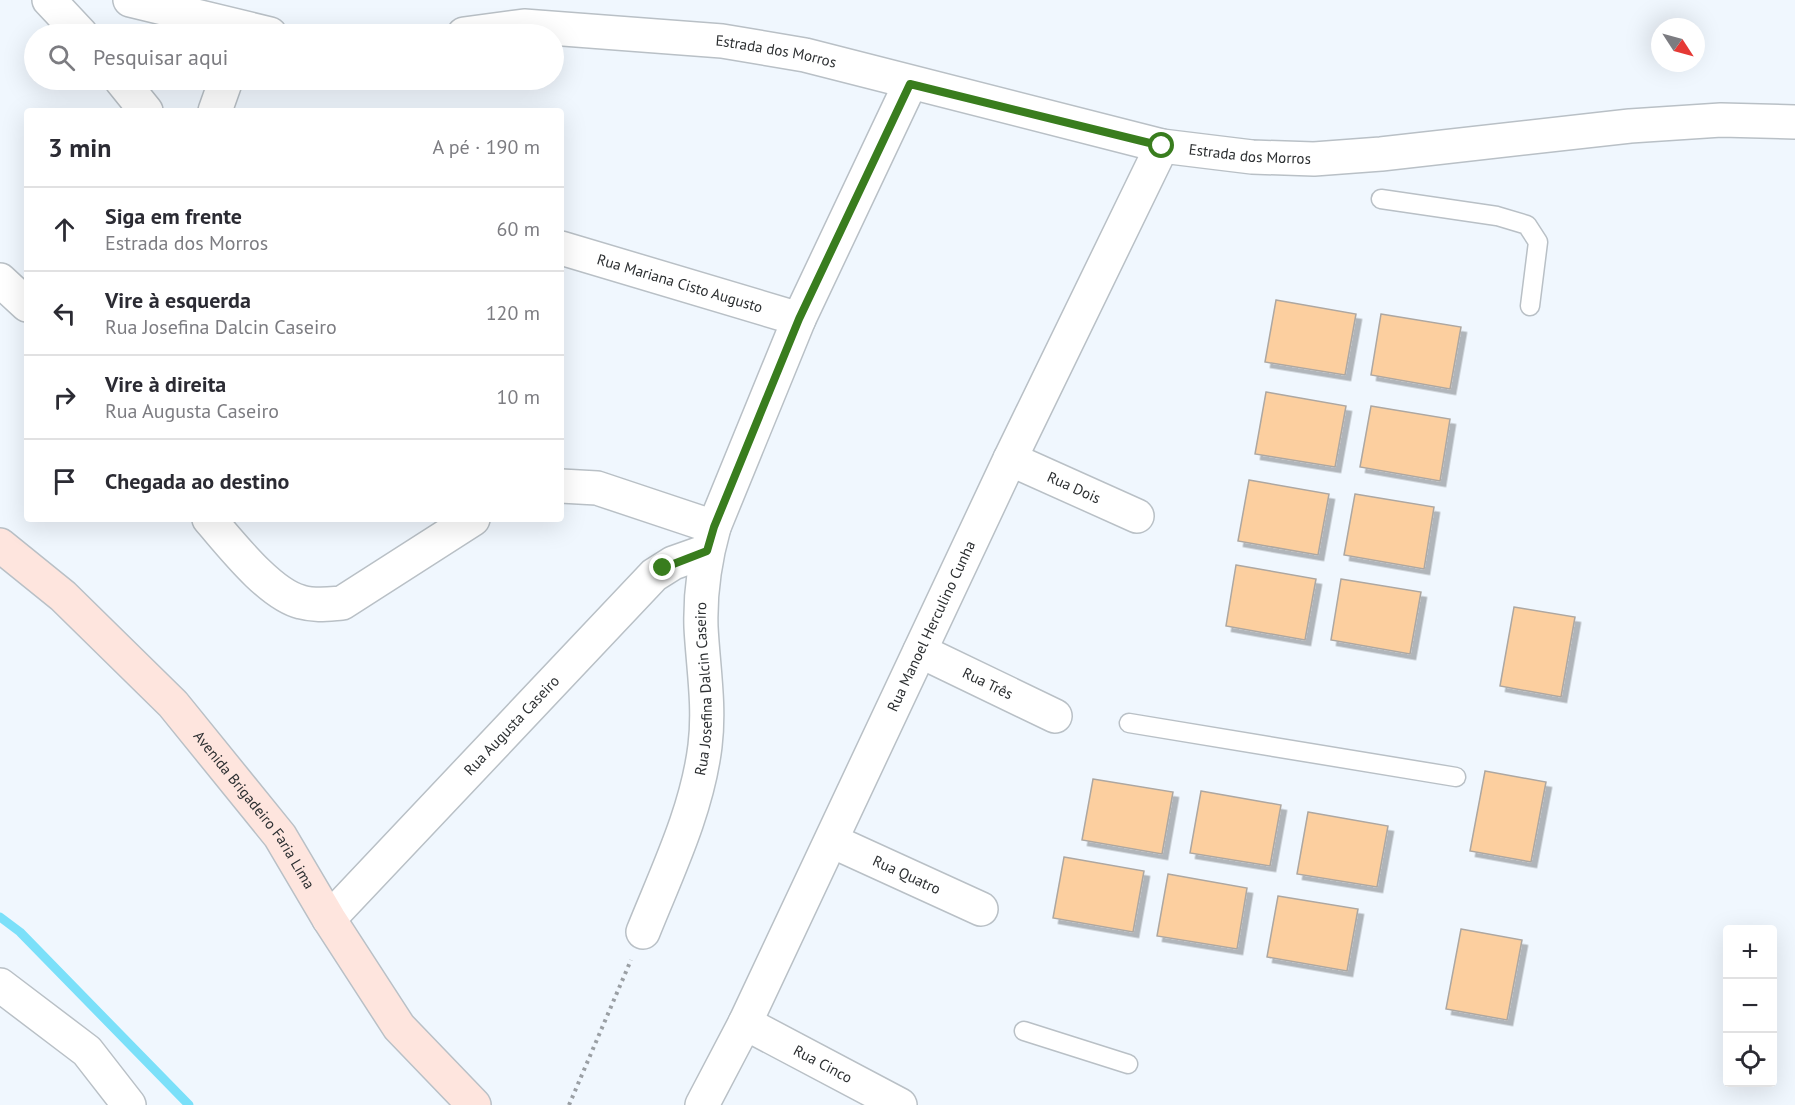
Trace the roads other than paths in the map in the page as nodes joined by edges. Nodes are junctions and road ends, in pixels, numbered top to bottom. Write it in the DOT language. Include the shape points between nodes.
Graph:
graph roads {
  1 [pos="49,0"];
  2 [pos="130,0"];
  3 [pos="72,24"];
  4 [pos="219,24"];
  5 [pos="564,29"];
  6 [pos="910,84"];
  7 [pos="129,90"];
  8 [pos="222,90"];
  9 [pos="144,108"];
  10 [pos="216,108"];
  11 [pos="1795,122"];
  12 [pos="1162,146"];
  13 [pos="1381,199"];
  14 [pos="564,249"];
  15 [pos="0,280"];
  16 [pos="24,302"];
  17 [pos="1530,306"];
  18 [pos="799,319"];
  19 [pos="1010,459"];
  20 [pos="564,486"];
  21 [pos="1137,516"];
  22 [pos="212,522"];
  23 [pos="468,522"];
  24 [pos="711,539"];
  25 [pos="0,544"];
  26 [pos="920,651"];
  27 [pos="1055,716"];
  28 [pos="1129,723"];
  29 [pos="1456,777"];
  30 [pos="832,841"];
  31 [pos="981,909"];
  32 [pos="329,919"];
  33 [pos="643,932"];
  34 [pos="0,985"];
  35 [pos="745,1023"];
  36 [pos="1024,1031"];
  37 [pos="1128,1064"];
  38 [pos="129,1105"];
  39 [pos="474,1105"];
  40 [pos="702,1105"];
  41 [pos="900,1105"];
  1 -- 3 [label="street"];
  2 -- 4 [label="street"];
  5 -- 6 [label="street, Estrada dos Morros" via="722,41 805,56"];
  6 -- 12 [label="street, Estrada dos Morros"];
  6 -- 18 [label="street, Rua Josefina Dalcin Caseiro"];
  7 -- 9 [label="street"];
  8 -- 10 [label="street"];
  11 -- 12 [label="street, Estrada dos Morros" via="1721,120 1642,126 1314,159 1252,157"];
  12 -- 19 [label="street, Rua Manoel Herculino Cunha"];
  13 -- 17 [label="lane" via="1527,225 1538,242"];
  14 -- 18 [label="street, Rua Mariana Cisto Augusto"];
  15 -- 16 [label="street"];
  18 -- 24 [label="street, Rua Josefina Dalcin Caseiro"];
  19 -- 21 [label="street, Rua Dois"];
  19 -- 26 [label="street, Rua Manoel Herculino Cunha"];
  20 -- 24 [label="street" via="597,488"];
  22 -- 23 [label="street" via="266,581 298,602 322,605 342,603"];
  24 -- 32 [label="street, Rua Augusta Caseiro" via="654,575"];
  24 -- 33 [label="street, Rua Josefina Dalcin Caseiro" via="701,624 705,746 697,789"];
  25 -- 32 [label="main road, Avenida Brigadeiro Faria Lima" via="63,596 173,704 280,836"];
  26 -- 27 [label="street, Rua Três"];
  26 -- 30 [label="street, Rua Manoel Herculino Cunha"];
  28 -- 29 [label="lane"];
  30 -- 31 [label="street, Rua Quatro"];
  30 -- 35 [label="street, Rua Manoel Herculino Cunha"];
  32 -- 39 [label="main road, Avenida Brigadeiro Faria Lima" via="399,1027"];
  34 -- 38 [label="street" via="87,1051"];
  35 -- 40 [label="street, Rua Manoel Herculino Cunha"];
  35 -- 41 [label="street, Rua Cinco"];
  36 -- 37 [label="lane"];
}
